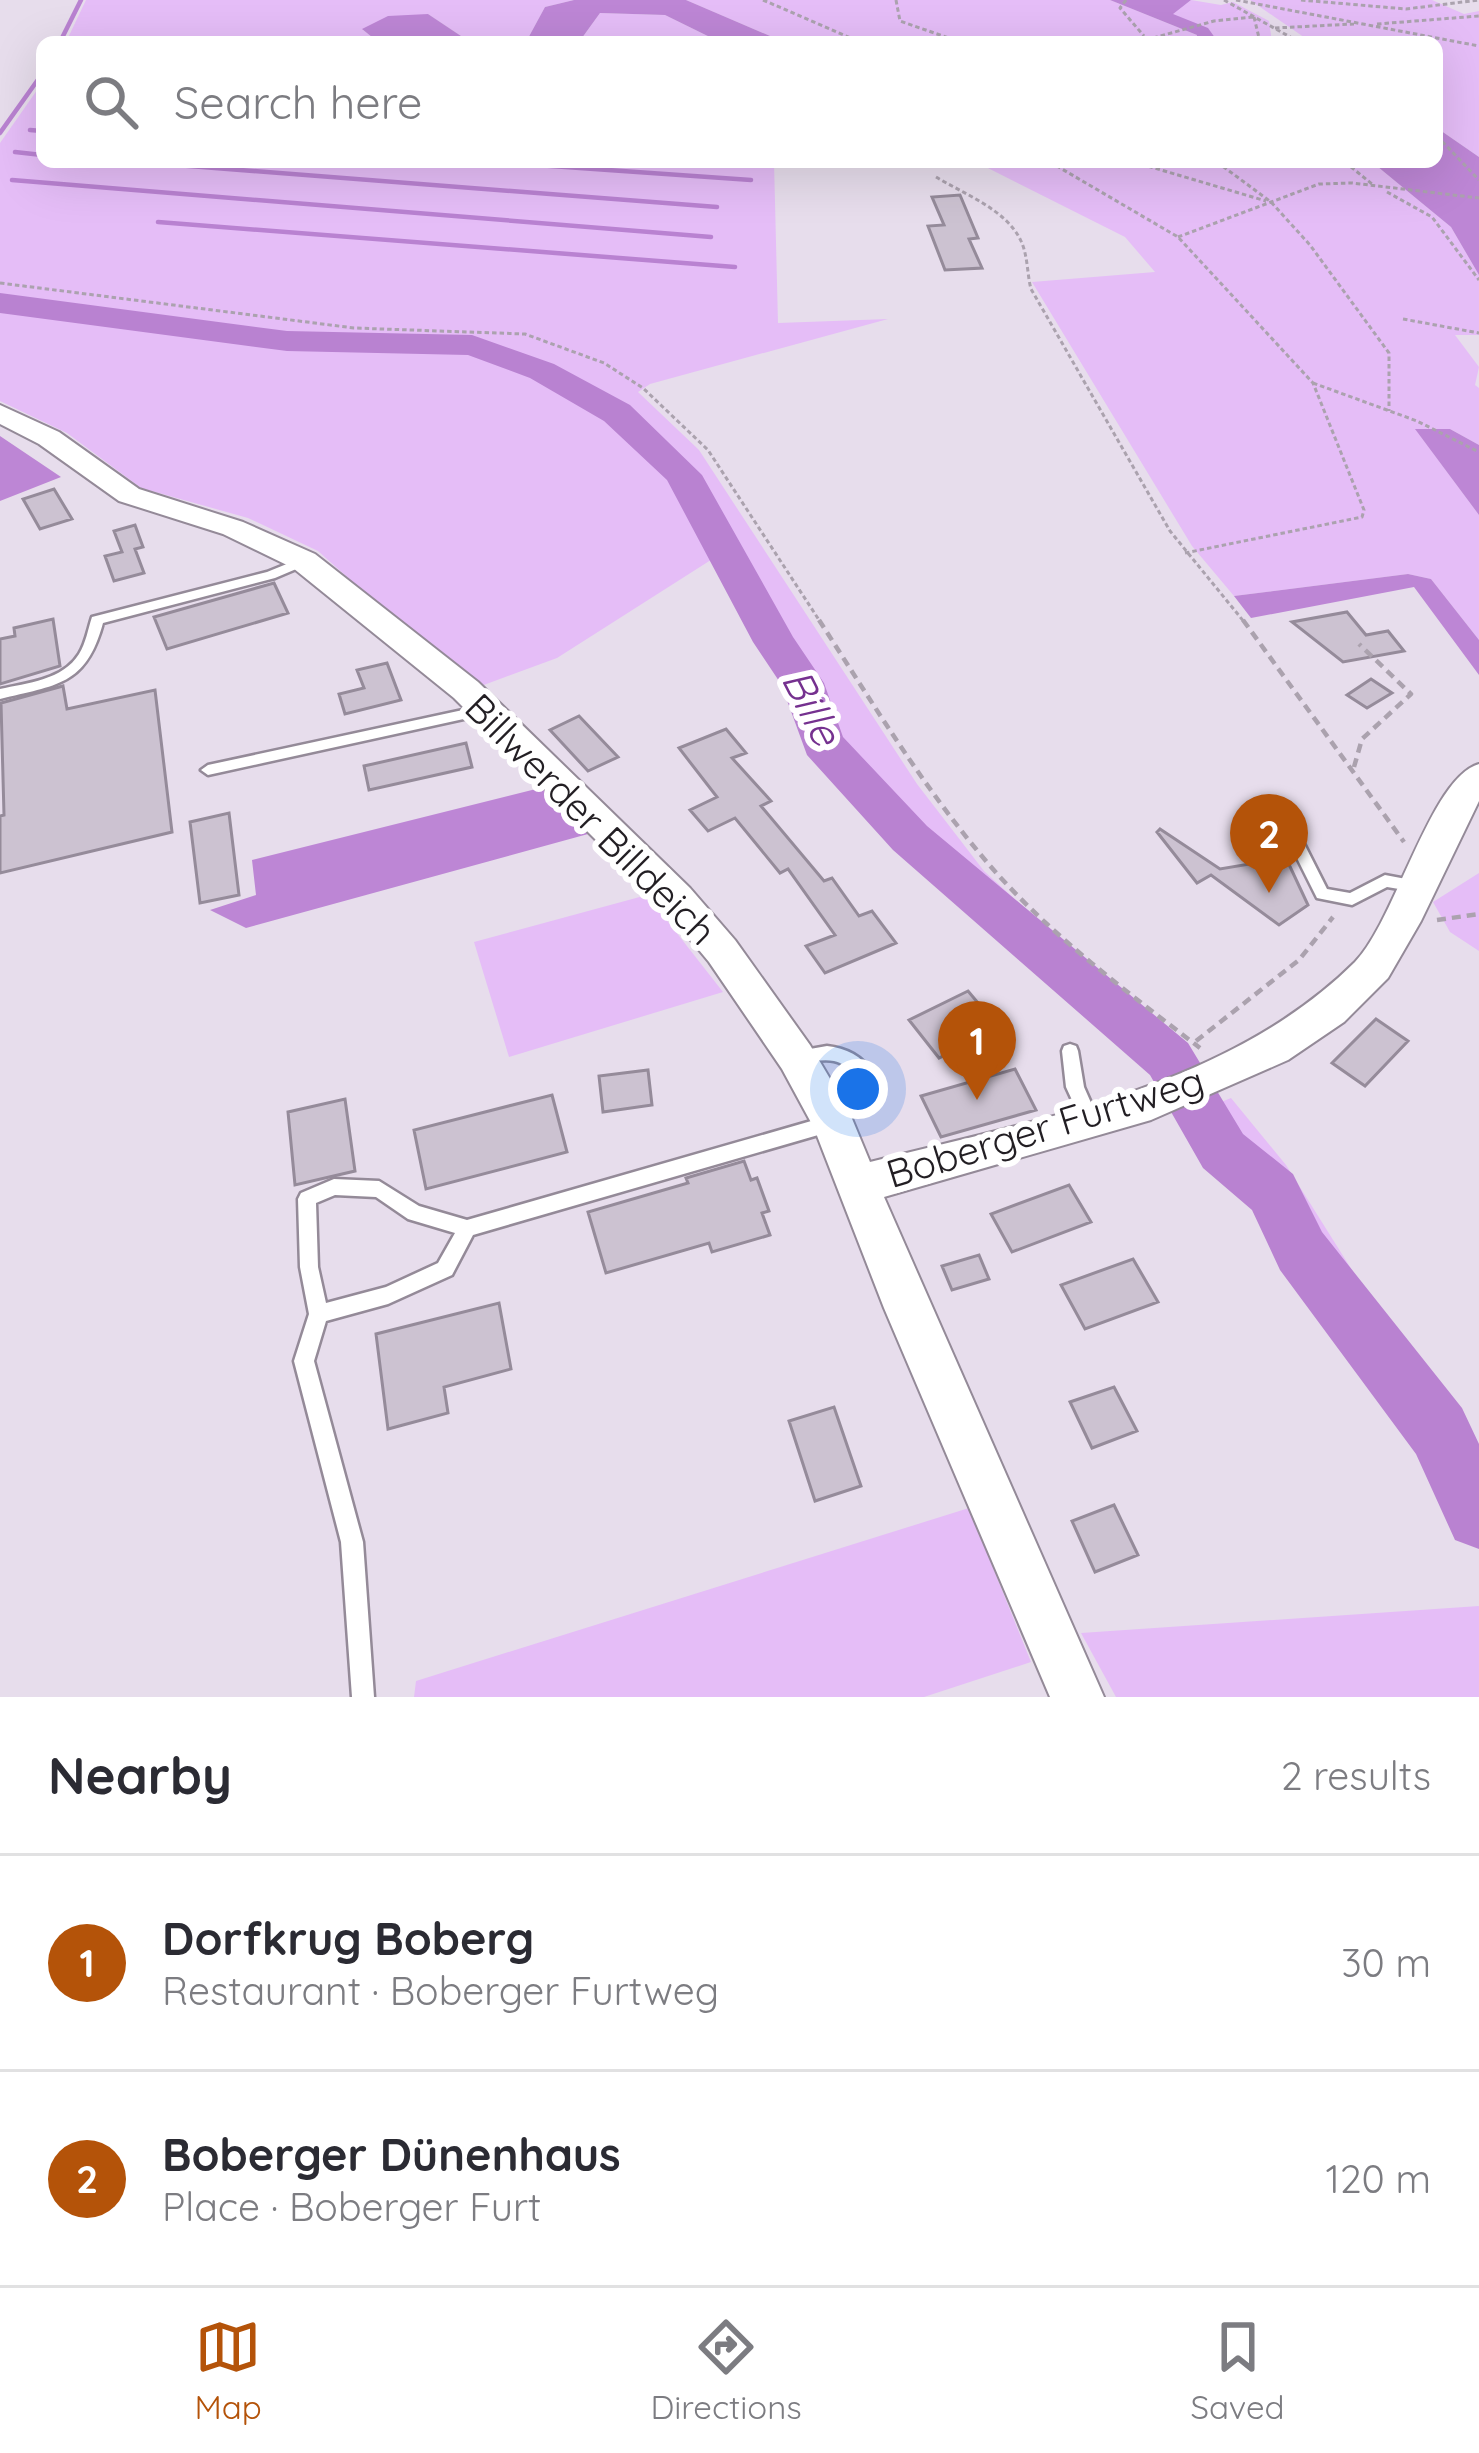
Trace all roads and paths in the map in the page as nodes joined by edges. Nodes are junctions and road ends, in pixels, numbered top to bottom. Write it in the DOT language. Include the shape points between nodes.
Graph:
graph roads {
  1 [pos="763,0"];
  2 [pos="896,0"];
  3 [pos="1126,0"];
  4 [pos="1224,0"];
  5 [pos="1235,0"];
  6 [pos="1301,0"];
  7 [pos="1479,0"];
  8 [pos="1479,16"];
  9 [pos="1254,17"];
  10 [pos="1369,24"];
  11 [pos="1275,28"];
  12 [pos="846,36"];
  13 [pos="943,36"];
  14 [pos="1143,36"];
  15 [pos="1150,36"];
  16 [pos="1259,36"];
  17 [pos="1289,36"];
  18 [pos="1429,36"];
  19 [pos="1443,39"];
  20 [pos="1479,46"];
  21 [pos="1443,142"];
  22 [pos="1060,168"];
  23 [pos="1154,168"];
  24 [pos="1225,168"];
  25 [pos="1353,168"];
  26 [pos="936,177"];
  27 [pos="1479,180"];
  28 [pos="1378,188"];
  29 [pos="1479,198"];
  30 [pos="1271,202"];
  31 [pos="1178,237"];
  32 [pos="1479,280"];
  33 [pos="0,283"];
  34 [pos="1403,319"];
  35 [pos="1479,333"];
  36 [pos="1313,383"];
  37 [pos="1389,411"];
  38 [pos="0,413"];
  39 [pos="1479,452"];
  40 [pos="1185,553"];
  41 [pos="304,561"];
  42 [pos="1359,644"];
  43 [pos="0,694"];
  44 [pos="487,710"];
  45 [pos="1354,767"];
  46 [pos="208,770"];
  47 [pos="1479,776"];
  48 [pos="1280,810"];
  49 [pos="1422,879"];
  50 [pos="1339,900"];
  51 [pos="1479,914"];
  52 [pos="1404,923"];
  53 [pos="1070,1051"];
  54 [pos="796,1058"];
  55 [pos="1208,1065"];
  56 [pos="864,1072"];
  57 [pos="1090,1121"];
  58 [pos="833,1122"];
  59 [pos="860,1184"];
  60 [pos="467,1228"];
  61 [pos="319,1314"];
  62 [pos="363,1697"];
  63 [pos="1078,1697"];
  1 -- 12 [label="path"];
  2 -- 13 [label="path" via="900,21"];
  3 -- 14 [label="path" via="1120,8"];
  4 -- 9 [label="path"];
  5 -- 10 [label="path"];
  6 -- 7 [label="path" via="1406,9"];
  8 -- 10 [label="path"];
  9 -- 11 [label="path"];
  9 -- 15 [label="path"];
  9 -- 16 [label="path"];
  10 -- 11 [label="path"];
  10 -- 18 [label="path"];
  11 -- 17 [label="path"];
  19 -- 20 [label="path"];
  21 -- 27 [label="path"];
  22 -- 31 [label="path"];
  23 -- 30 [label="path"];
  24 -- 30 [label="path"];
  25 -- 28 [label="path"];
  26 -- 40 [label="path" via="1021,239 1031,289"];
  28 -- 29 [label="path"];
  28 -- 30 [label="path" via="1319,184"];
  28 -- 32 [label="path" via="1422,205 1444,224"];
  30 -- 31 [label="path"];
  30 -- 37 [label="path" via="1389,353"];
  31 -- 36 [label="path"];
  33 -- 55 [label="path" via="354,328 525,334 624,375 708,450 918,773 988,864"];
  34 -- 35 [label="path"];
  36 -- 37 [label="path"];
  36 -- 40 [label="path" via="1362,517"];
  37 -- 39 [label="path"];
  38 -- 41 [label="street, Billwerder Billdeich" via="129,495"];
  40 -- 45 [label="path"];
  41 -- 43 [label="lane" via="97,620 90,653 71,676"];
  41 -- 44 [label="street, Billwerder Billdeich"];
  42 -- 45 [label="path" via="1411,694 1362,740"];
  44 -- 46 [label="lane"];
  44 -- 54 [label="street, Billwerder Billdeich" via="677,898"];
  45 -- 49 [label="path"];
  47 -- 49 [label="street, Boberger Furtweg"];
  48 -- 50 [label="lane" via="1322,894"];
  49 -- 50 [label="lane" via="1385,881"];
  49 -- 52 [label="street, Boberger Furtweg"];
  50 -- 55 [label="path"];
  51 -- 52 [label="path"];
  52 -- 55 [label="street, Boberger Furtweg" via="1350,994 1299,1034"];
  53 -- 57 [label="lane"];
  54 -- 56 [label="lane" via="849,1056"];
  54 -- 58 [label="street, Billwerder Billdeich"];
  55 -- 57 [label="street, Boberger Furtweg" via="1162,1096"];
  57 -- 59 [label="street, Boberger Furtweg"];
  58 -- 59 [label="street, Billwerder Billdeich"];
  58 -- 60 [label="lane"];
  59 -- 63 [label="street, Billwerder Billdeich"];
  60 -- 61 [label="lane" via="445,1269"];
  60 -- 61 [label="lane" via="414,1213 379,1189 334,1187 307,1199"];
  61 -- 62 [label="lane" via="304,1361 352,1542"];
}
